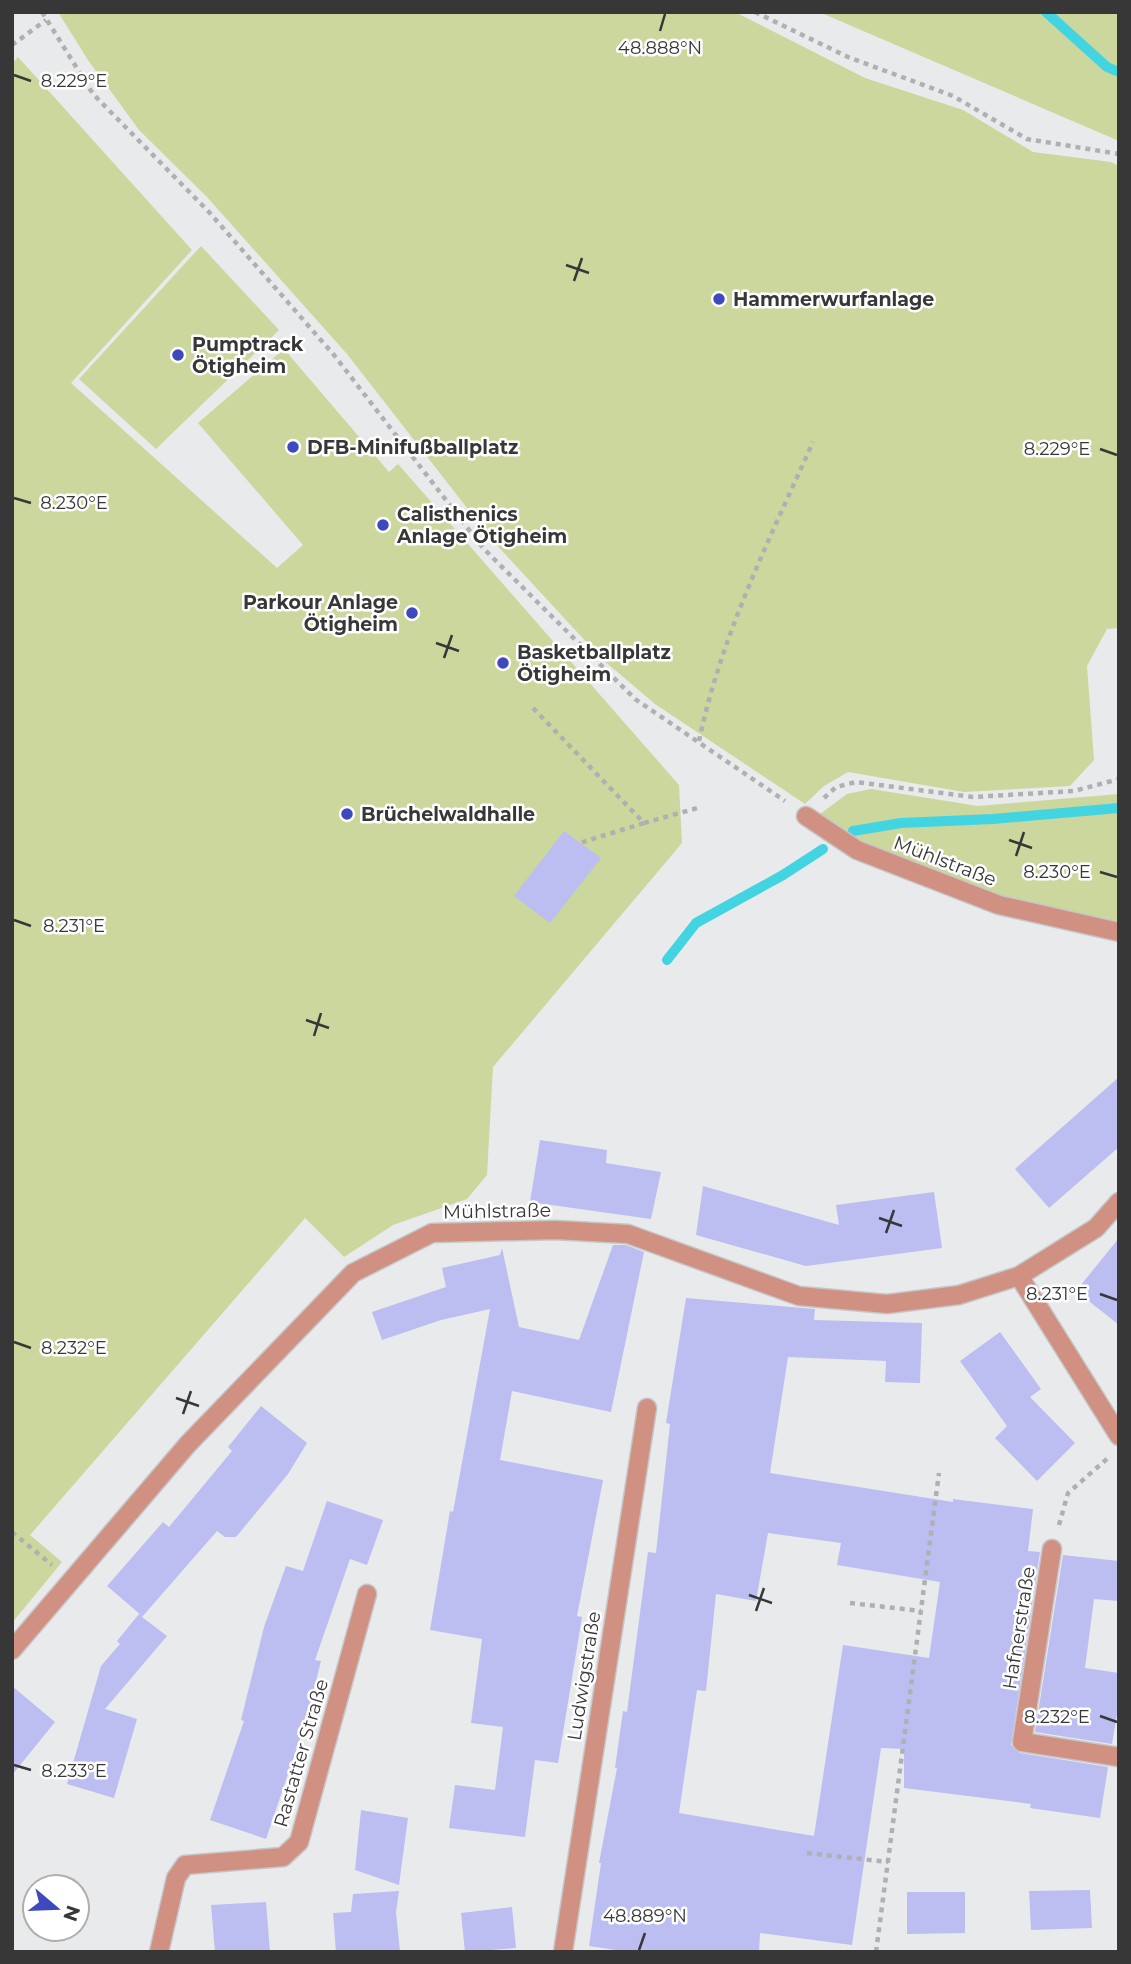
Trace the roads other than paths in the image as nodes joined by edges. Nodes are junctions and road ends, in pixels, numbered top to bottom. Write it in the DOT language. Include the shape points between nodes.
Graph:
graph roads {
  1 [pos="806,816"];
  2 [pos="1119,932"];
  3 [pos="1119,1202"];
  4 [pos="1019,1276"];
  5 [pos="648,1408"];
  6 [pos="1119,1436"];
  7 [pos="1052,1549"];
  8 [pos="368,1594"];
  9 [pos="12,1650"];
  10 [pos="1119,1758"];
  11 [pos="159,1952"];
  12 [pos="563,1952"];
  1 -- 2 [label="street, Mühlstraße" via="857,850 999,905"];
  3 -- 4 [label="street, Mühlstraße" via="1096,1228"];
  4 -- 6 [label="street"];
  4 -- 9 [label="street, Mühlstraße" via="958,1295 887,1304 799,1296 628,1234 555,1230 432,1233 353,1273 188,1444"];
  5 -- 12 [label="street, Ludwigstraße"];
  7 -- 10 [label="street, Hafnerstraße" via="1022,1742"];
  8 -- 11 [label="street, Rastatter Straße" via="299,1842 282,1857 185,1866 176,1878"];
}
